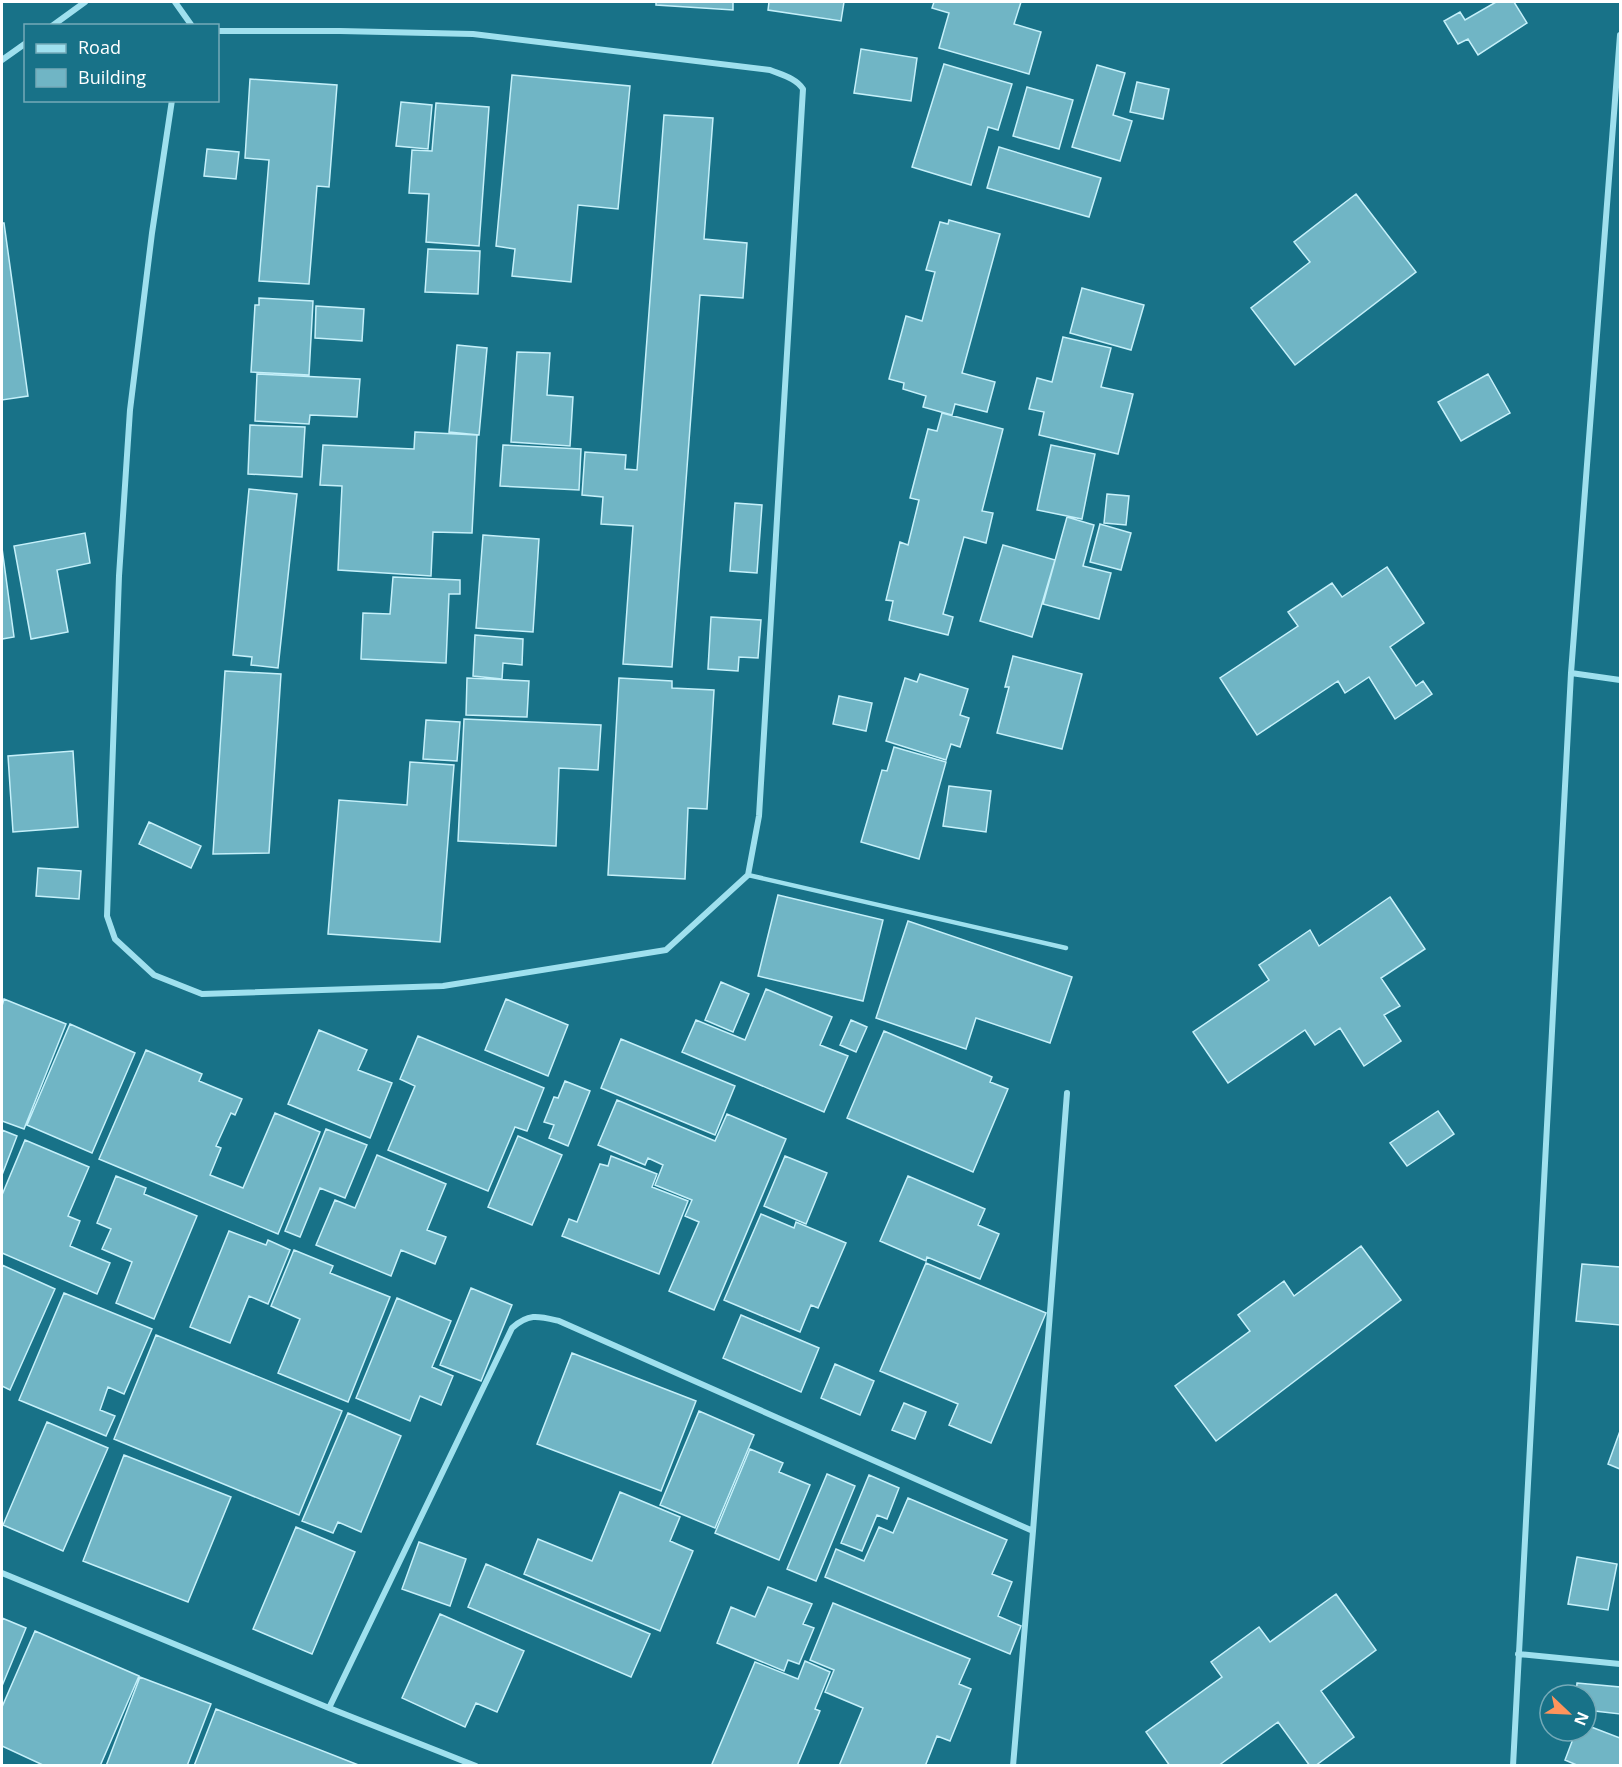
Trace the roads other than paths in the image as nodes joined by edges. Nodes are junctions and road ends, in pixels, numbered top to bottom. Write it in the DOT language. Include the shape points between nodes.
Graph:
graph roads {
  1 [pos="86,2"];
  2 [pos="175,2"];
  3 [pos="55,24"];
  4 [pos="191,24"];
  5 [pos="219,31"];
  6 [pos="1620,35"];
  7 [pos="24,44"];
  8 [pos="2,60"];
  9 [pos="172,102"];
  10 [pos="1571,674"];
  11 [pos="1620,680"];
  12 [pos="748,875"];
  13 [pos="1066,948"];
  14 [pos="1067,1093"];
  15 [pos="1033,1531"];
  16 [pos="2,1572"];
  17 [pos="1518,1654"];
  18 [pos="1620,1664"];
  19 [pos="329,1708"];
  20 [pos="477,1766"];
  21 [pos="1013,1766"];
  22 [pos="1513,1766"];
  1 -- 3 [label="street"];
  2 -- 4 [label="street"];
  5 -- 12 [label="street" via="473,34 770,70 803,89 759,816"];
  6 -- 10 [label="street"];
  7 -- 8 [label="street"];
  9 -- 12 [label="street" via="130,410 119,576 107,916 115,939 154,975 202,994 443,986 666,950"];
  10 -- 11 [label="street"];
  10 -- 17 [label="street"];
  12 -- 13 [label="lane"];
  14 -- 15 [label="street"];
  15 -- 19 [label="street" via="559,1321 536,1316 522,1319 512,1328"];
  15 -- 21 [label="street"];
  16 -- 19 [label="street"];
  17 -- 18 [label="street"];
  17 -- 22 [label="street"];
  19 -- 20 [label="street"];
}
